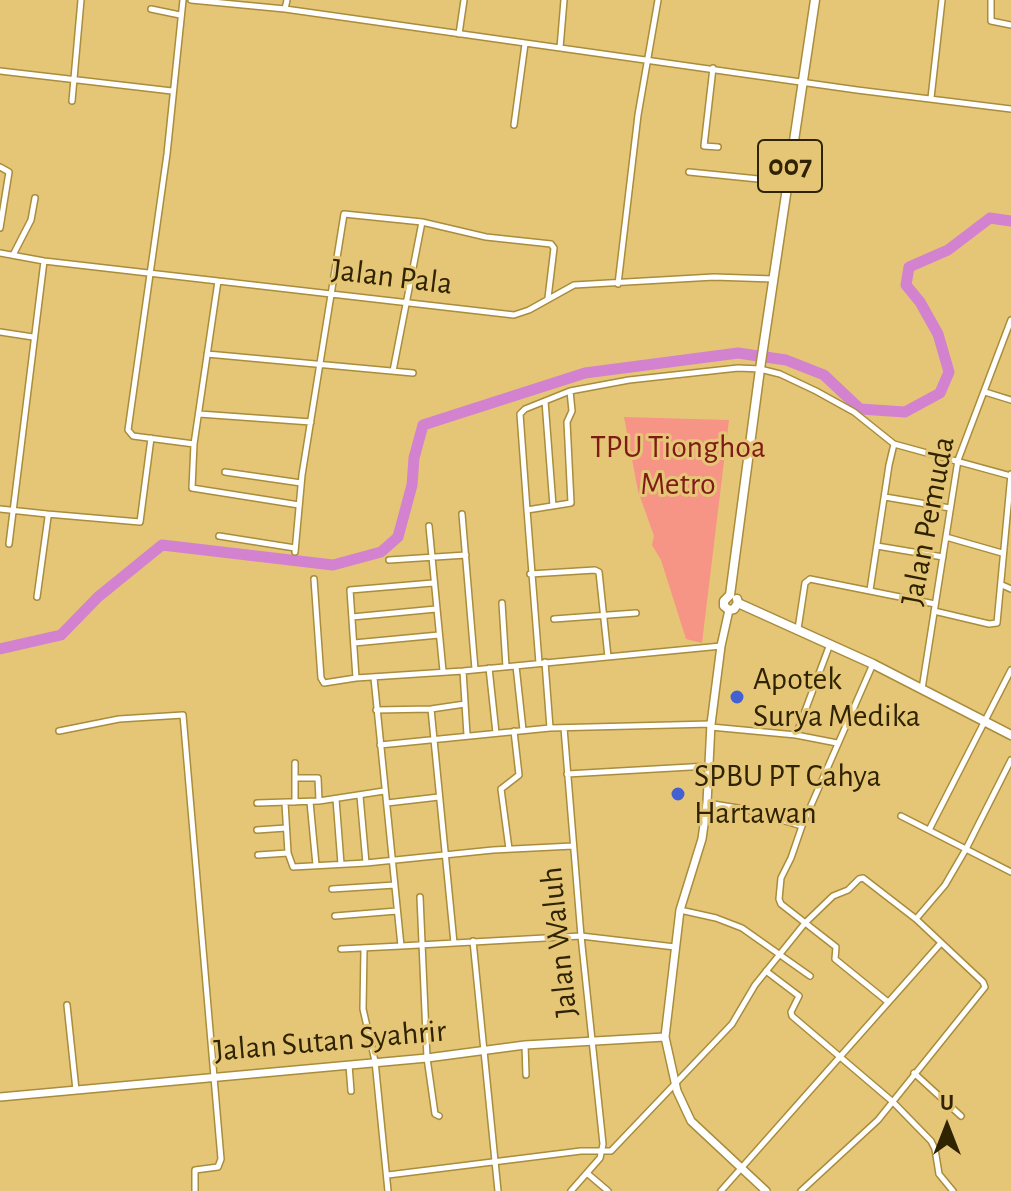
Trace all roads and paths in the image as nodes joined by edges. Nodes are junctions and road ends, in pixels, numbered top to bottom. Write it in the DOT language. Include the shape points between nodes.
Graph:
graph roads {
  1 [pos="81,0"];
  2 [pos="183,0"];
  3 [pos="191,0"];
  4 [pos="287,0"];
  5 [pos="464,0"];
  6 [pos="564,0"];
  7 [pos="658,0"];
  8 [pos="815,0"];
  9 [pos="942,0"];
  10 [pos="991,0"];
  11 [pos="151,9"];
  12 [pos="285,9"];
  13 [pos="180,15"];
  14 [pos="1011,25"];
  15 [pos="459,34"];
  16 [pos="525,44"];
  17 [pos="560,48"];
  18 [pos="647,59"];
  19 [pos="713,68"];
  20 [pos="0,71"];
  21 [pos="74,79"];
  22 [pos="802,82"];
  23 [pos="172,91"];
  24 [pos="931,98"];
  25 [pos="72,101"];
  26 [pos="1011,109"];
  27 [pos="514,125"];
  28 [pos="718,147"];
  29 [pos="0,167"];
  30 [pos="689,172"];
  31 [pos="788,182"];
  32 [pos="35,198"];
  33 [pos="422,222"];
  34 [pos="0,228"];
  35 [pos="0,253"];
  36 [pos="13,255"];
  37 [pos="44,261"];
  38 [pos="149,273"];
  39 [pos="773,279"];
  40 [pos="218,281"];
  41 [pos="618,284"];
  42 [pos="331,294"];
  43 [pos="548,299"];
  44 [pos="404,303"];
  45 [pos="1011,320"];
  46 [pos="0,332"];
  47 [pos="33,337"];
  48 [pos="207,354"];
  49 [pos="320,366"];
  50 [pos="760,366"];
  51 [pos="393,371"];
  52 [pos="413,373"];
  53 [pos="570,391"];
  54 [pos="985,392"];
  55 [pos="1011,400"];
  56 [pos="545,401"];
  57 [pos="199,414"];
  58 [pos="311,422"];
  59 [pos="151,438"];
  60 [pos="194,444"];
  61 [pos="894,444"];
  62 [pos="958,460"];
  63 [pos="225,472"];
  64 [pos="1011,475"];
  65 [pos="301,483"];
  66 [pos="885,497"];
  67 [pos="299,505"];
  68 [pos="553,506"];
  69 [pos="950,508"];
  70 [pos="0,509"];
  71 [pos="527,510"];
  72 [pos="13,511"];
  73 [pos="47,514"];
  74 [pos="462,514"];
  75 [pos="1009,518"];
  76 [pos="429,526"];
  77 [pos="219,536"];
  78 [pos="946,537"];
  79 [pos="9,544"];
  80 [pos="877,546"];
  81 [pos="1002,553"];
  82 [pos="466,555"];
  83 [pos="943,557"];
  84 [pos="432,559"];
  85 [pos="389,560"];
  86 [pos="530,574"];
  87 [pos="314,579"];
  88 [pos="433,583"];
  89 [pos="1002,585"];
  90 [pos="1011,589"];
  91 [pos="870,590"];
  92 [pos="730,595"];
  93 [pos="37,597"];
  94 [pos="502,603"];
  95 [pos="738,603"];
  96 [pos="935,604"];
  97 [pos="436,609"];
  98 [pos="729,610"];
  99 [pos="934,611"];
  100 [pos="636,613"];
  101 [pos="603,616"];
  102 [pos="352,617"];
  103 [pos="554,619"];
  104 [pos="798,629"];
  105 [pos="439,635"];
  106 [pos="354,643"];
  107 [pos="830,644"];
  108 [pos="721,646"];
  109 [pos="608,657"];
  110 [pos="542,662"];
  111 [pos="873,664"];
  112 [pos="516,666"];
  113 [pos="506,667"];
  114 [pos="489,668"];
  115 [pos="475,669"];
  116 [pos="1011,670"];
  117 [pos="443,671"];
  118 [pos="463,671"];
  119 [pos="356,678"];
  120 [pos="374,678"];
  121 [pos="922,690"];
  122 [pos="465,704"];
  123 [pos="431,709"];
  124 [pos="376,710"];
  125 [pos="985,722"];
  126 [pos="711,725"];
  127 [pos="550,728"];
  128 [pos="564,728"];
  129 [pos="523,730"];
  130 [pos="59,731"];
  131 [pos="514,731"];
  132 [pos="496,733"];
  133 [pos="467,735"];
  134 [pos="796,735"];
  135 [pos="1011,735"];
  136 [pos="433,739"];
  137 [pos="837,743"];
  138 [pos="380,745"];
  139 [pos="1011,760"];
  140 [pos="295,763"];
  141 [pos="708,766"];
  142 [pos="567,774"];
  143 [pos="295,778"];
  144 [pos="384,791"];
  145 [pos="360,796"];
  146 [pos="439,797"];
  147 [pos="336,799"];
  148 [pos="319,801"];
  149 [pos="310,802"];
  150 [pos="257,803"];
  151 [pos="285,803"];
  152 [pos="295,803"];
  153 [pos="387,803"];
  154 [pos="707,803"];
  155 [pos="901,816"];
  156 [pos="802,826"];
  157 [pos="286,828"];
  158 [pos="257,830"];
  159 [pos="929,830"];
  160 [pos="573,846"];
  161 [pos="509,849"];
  162 [pos="966,849"];
  163 [pos="288,853"];
  164 [pos="445,854"];
  165 [pos="258,855"];
  166 [pos="392,860"];
  167 [pos="366,863"];
  168 [pos="341,864"];
  169 [pos="316,865"];
  170 [pos="1011,872"];
  171 [pos="395,885"];
  172 [pos="332,889"];
  173 [pos="420,897"];
  174 [pos="680,910"];
  175 [pos="397,911"];
  176 [pos="335,916"];
  177 [pos="916,919"];
  178 [pos="805,923"];
  179 [pos="581,936"];
  180 [pos="473,941"];
  181 [pos="454,943"];
  182 [pos="940,944"];
  183 [pos="423,945"];
  184 [pos="401,946"];
  185 [pos="675,947"];
  186 [pos="341,949"];
  187 [pos="364,949"];
  188 [pos="780,953"];
  189 [pos="766,971"];
  190 [pos="810,976"];
  191 [pos="888,1002"];
  192 [pos="67,1005"];
  193 [pos="665,1037"];
  194 [pos="593,1040"];
  195 [pos="525,1045"];
  196 [pos="484,1051"];
  197 [pos="841,1057"];
  198 [pos="427,1058"];
  199 [pos="375,1061"];
  200 [pos="349,1064"];
  201 [pos="914,1073"];
  202 [pos="526,1075"];
  203 [pos="214,1076"];
  204 [pos="675,1082"];
  205 [pos="76,1090"];
  206 [pos="351,1091"];
  207 [pos="0,1097"];
  208 [pos="893,1102"];
  209 [pos="439,1116"];
  210 [pos="961,1116"];
  211 [pos="603,1151"];
  212 [pos="494,1160"];
  213 [pos="741,1168"];
  214 [pos="588,1174"];
  215 [pos="388,1175"];
  216 [pos="195,1191"];
  217 [pos="388,1191"];
  218 [pos="498,1191"];
  219 [pos="571,1191"];
  220 [pos="608,1191"];
  221 [pos="721,1191"];
  222 [pos="766,1191"];
  223 [pos="801,1191"];
  224 [pos="953,1191"];
  1 -- 21 [label="street"];
  2 -- 13 [label="street"];
  3 -- 12 [label="street"];
  4 -- 12 [label="street"];
  5 -- 15 [label="street"];
  6 -- 17 [label="street"];
  7 -- 18 [label="street"];
  8 -- 22 [label="main road, 007"];
  9 -- 24 [label="street"];
  10 -- 14 [label="street" via="991,21"];
  11 -- 13 [label="street"];
  12 -- 15 [label="street"];
  13 -- 23 [label="street"];
  15 -- 16 [label="street"];
  16 -- 17 [label="street"];
  16 -- 27 [label="street"];
  17 -- 18 [label="street"];
  18 -- 19 [label="street"];
  18 -- 41 [label="street"];
  19 -- 22 [label="street"];
  19 -- 28 [label="street" via="704,146"];
  20 -- 21 [label="street"];
  21 -- 23 [label="street"];
  21 -- 25 [label="street"];
  22 -- 24 [label="street"];
  22 -- 31 [label="main road, 007"];
  23 -- 38 [label="street"];
  24 -- 26 [label="street"];
  29 -- 34 [label="street" via="9,172"];
  30 -- 31 [label="street"];
  31 -- 39 [label="main road, 007"];
  32 -- 36 [label="street" via="31,220"];
  33 -- 42 [label="street" via="344,214"];
  33 -- 43 [label="street" via="553,245"];
  33 -- 44 [label="street"];
  35 -- 36 [label="street, Jalan Pala"];
  36 -- 37 [label="street, Jalan Pala"];
  37 -- 38 [label="street, Jalan Pala"];
  37 -- 47 [label="street"];
  38 -- 40 [label="street, Jalan Pala"];
  38 -- 59 [label="street" via="128,430 133,436"];
  39 -- 41 [label="street, Jalan Pala"];
  39 -- 50 [label="main road, 007"];
  40 -- 42 [label="street, Jalan Pala"];
  40 -- 48 [label="street"];
  41 -- 43 [label="street, Jalan Pala" via="574,285"];
  42 -- 44 [label="street, Jalan Pala"];
  42 -- 49 [label="street"];
  43 -- 44 [label="street, Jalan Pala" via="514,315"];
  44 -- 51 [label="street"];
  45 -- 54 [label="street, Jalan Pemuda"];
  46 -- 47 [label="street"];
  47 -- 72 [label="street"];
  48 -- 49 [label="street"];
  48 -- 57 [label="street"];
  49 -- 51 [label="street"];
  49 -- 58 [label="street"];
  50 -- 53 [label="street"];
  50 -- 61 [label="street" via="854,412"];
  50 -- 92 [label="main road, 007"];
  51 -- 52 [label="street"];
  53 -- 56 [label="street"];
  53 -- 68 [label="street" via="571,503"];
  54 -- 55 [label="street"];
  54 -- 62 [label="street, Jalan Pemuda"];
  56 -- 68 [label="street"];
  56 -- 71 [label="street" via="520,414"];
  57 -- 58 [label="street"];
  57 -- 60 [label="street"];
  58 -- 65 [label="street"];
  59 -- 60 [label="street"];
  59 -- 73 [label="street" via="140,522"];
  60 -- 67 [label="street" via="192,488"];
  61 -- 62 [label="street"];
  61 -- 66 [label="street"];
  62 -- 64 [label="street"];
  62 -- 69 [label="street, Jalan Pemuda"];
  63 -- 65 [label="street"];
  64 -- 75 [label="street"];
  65 -- 67 [label="street"];
  66 -- 69 [label="street"];
  66 -- 80 [label="street"];
  67 -- 77 [label="street" via="295,550"];
  68 -- 71 [label="street"];
  69 -- 78 [label="street, Jalan Pemuda"];
  70 -- 72 [label="street"];
  71 -- 86 [label="street"];
  72 -- 73 [label="street"];
  72 -- 79 [label="street"];
  73 -- 93 [label="street"];
  74 -- 82 [label="street"];
  75 -- 81 [label="street"];
  76 -- 84 [label="street"];
  78 -- 81 [label="street"];
  78 -- 83 [label="street, Jalan Pemuda"];
  80 -- 83 [label="street"];
  80 -- 91 [label="street"];
  81 -- 89 [label="street"];
  82 -- 84 [label="street"];
  82 -- 115 [label="street"];
  83 -- 96 [label="street, Jalan Pemuda"];
  84 -- 85 [label="street"];
  84 -- 88 [label="street"];
  86 -- 101 [label="street" via="597,571"];
  86 -- 110 [label="street"];
  87 -- 119 [label="street" via="322,681"];
  88 -- 97 [label="street"];
  88 -- 102 [label="street" via="351,589"];
  89 -- 90 [label="street"];
  89 -- 99 [label="street" via="995,624"];
  91 -- 96 [label="street"];
  91 -- 104 [label="street" via="807,580"];
  92 -- 95 [label="main road"];
  92 -- 98 [label="main road" via="723,604"];
  94 -- 113 [label="street"];
  95 -- 98 [label="main road"];
  95 -- 104 [label="main road"];
  96 -- 99 [label="street, Jalan Pemuda"];
  97 -- 102 [label="street"];
  97 -- 105 [label="street"];
  98 -- 108 [label="street"];
  99 -- 121 [label="street, Jalan Pemuda"];
  100 -- 101 [label="street"];
  101 -- 103 [label="street"];
  101 -- 109 [label="street"];
  102 -- 106 [label="street"];
  104 -- 107 [label="main road"];
  105 -- 106 [label="street"];
  105 -- 117 [label="street"];
  106 -- 119 [label="street"];
  107 -- 111 [label="main road"];
  107 -- 134 [label="street"];
  108 -- 109 [label="street"];
  108 -- 126 [label="street"];
  109 -- 110 [label="street"];
  110 -- 112 [label="street"];
  110 -- 127 [label="street"];
  111 -- 121 [label="main road"];
  111 -- 137 [label="street"];
  112 -- 113 [label="street"];
  112 -- 129 [label="street"];
  113 -- 114 [label="street"];
  114 -- 115 [label="street"];
  114 -- 132 [label="street"];
  115 -- 118 [label="street"];
  116 -- 125 [label="street"];
  117 -- 118 [label="street"];
  117 -- 120 [label="street"];
  118 -- 122 [label="street"];
  119 -- 120 [label="street"];
  120 -- 124 [label="street"];
  121 -- 125 [label="main road"];
  122 -- 123 [label="street"];
  122 -- 133 [label="street"];
  123 -- 124 [label="street"];
  123 -- 136 [label="street"];
  124 -- 138 [label="street"];
  125 -- 135 [label="main road"];
  125 -- 159 [label="street"];
  126 -- 128 [label="street"];
  126 -- 134 [label="street"];
  126 -- 141 [label="street"];
  127 -- 128 [label="street"];
  127 -- 129 [label="street"];
  128 -- 142 [label="street, Jalan Waluh"];
  129 -- 131 [label="street"];
  130 -- 203 [label="street" via="119,719 183,715"];
  131 -- 132 [label="street"];
  131 -- 161 [label="street" via="519,778 501,789"];
  132 -- 133 [label="street"];
  133 -- 136 [label="street"];
  134 -- 137 [label="street"];
  136 -- 138 [label="street"];
  136 -- 146 [label="street"];
  137 -- 156 [label="street"];
  138 -- 144 [label="street"];
  139 -- 162 [label="street"];
  140 -- 143 [label="street"];
  141 -- 142 [label="street"];
  141 -- 154 [label="street"];
  142 -- 160 [label="street, Jalan Waluh"];
  143 -- 148 [label="street" via="318,778"];
  143 -- 152 [label="street"];
  144 -- 145 [label="street"];
  144 -- 153 [label="street"];
  145 -- 147 [label="street"];
  145 -- 167 [label="street"];
  146 -- 153 [label="street"];
  146 -- 164 [label="street"];
  147 -- 148 [label="street"];
  147 -- 168 [label="street"];
  148 -- 149 [label="street"];
  149 -- 152 [label="street"];
  149 -- 169 [label="street"];
  150 -- 151 [label="street"];
  151 -- 152 [label="street"];
  151 -- 157 [label="street"];
  153 -- 166 [label="street"];
  154 -- 156 [label="street"];
  154 -- 174 [label="street" via="697,860"];
  155 -- 159 [label="street"];
  156 -- 178 [label="street" via="781,878 779,899"];
  157 -- 158 [label="street"];
  157 -- 163 [label="street"];
  159 -- 162 [label="street"];
  160 -- 161 [label="street"];
  160 -- 179 [label="street, Jalan Waluh"];
  161 -- 164 [label="street"];
  162 -- 170 [label="street"];
  162 -- 177 [label="street"];
  163 -- 165 [label="street"];
  163 -- 169 [label="street" via="293,867"];
  164 -- 166 [label="street"];
  164 -- 181 [label="street"];
  166 -- 167 [label="street"];
  166 -- 171 [label="street"];
  167 -- 168 [label="street"];
  168 -- 169 [label="street"];
  171 -- 172 [label="street"];
  171 -- 175 [label="street"];
  173 -- 183 [label="street"];
  174 -- 185 [label="street"];
  174 -- 188 [label="street" via="742,928"];
  175 -- 176 [label="street"];
  175 -- 184 [label="street"];
  177 -- 178 [label="street" via="861,878"];
  177 -- 182 [label="street"];
  178 -- 188 [label="street"];
  178 -- 191 [label="street" via="836,947 835,959"];
  179 -- 180 [label="street"];
  179 -- 185 [label="street"];
  179 -- 194 [label="street, Jalan Waluh"];
  180 -- 181 [label="street"];
  180 -- 196 [label="street"];
  181 -- 183 [label="street"];
  182 -- 191 [label="street"];
  182 -- 201 [label="street" via="985,987"];
  183 -- 184 [label="street"];
  183 -- 198 [label="street"];
  184 -- 187 [label="street"];
  185 -- 193 [label="street"];
  186 -- 187 [label="street"];
  187 -- 199 [label="street" via="363,1009"];
  188 -- 189 [label="street"];
  188 -- 190 [label="street"];
  189 -- 197 [label="street" via="799,996 792,1016"];
  189 -- 204 [label="street" via="732,1024"];
  191 -- 197 [label="street"];
  192 -- 205 [label="street"];
  193 -- 194 [label="street, Jalan Sutan Syahrir"];
  193 -- 204 [label="street"];
  194 -- 195 [label="street, Jalan Sutan Syahrir"];
  194 -- 211 [label="street, Jalan Waluh"];
  195 -- 196 [label="street, Jalan Sutan Syahrir"];
  195 -- 202 [label="street"];
  196 -- 198 [label="street, Jalan Sutan Syahrir"];
  196 -- 212 [label="street"];
  197 -- 208 [label="street"];
  197 -- 213 [label="street"];
  198 -- 199 [label="street, Jalan Sutan Syahrir"];
  198 -- 209 [label="street"];
  199 -- 200 [label="street, Jalan Sutan Syahrir"];
  199 -- 215 [label="street"];
  200 -- 203 [label="street, Jalan Sutan Syahrir"];
  200 -- 206 [label="street"];
  201 -- 208 [label="street"];
  201 -- 210 [label="street"];
  203 -- 205 [label="street, Jalan Sutan Syahrir"];
  203 -- 216 [label="street" via="221,1165 195,1170"];
  204 -- 211 [label="street" via="611,1151"];
  204 -- 213 [label="street" via="691,1121"];
  205 -- 207 [label="street, Jalan Sutan Syahrir"];
  208 -- 223 [label="street"];
  208 -- 224 [label="street" via="931,1141 941,1178"];
  211 -- 212 [label="street"];
  211 -- 214 [label="street"];
  212 -- 215 [label="street"];
  212 -- 218 [label="street"];
  213 -- 221 [label="street"];
  213 -- 222 [label="street"];
  214 -- 219 [label="street"];
  214 -- 220 [label="street"];
  215 -- 217 [label="street"];
}
